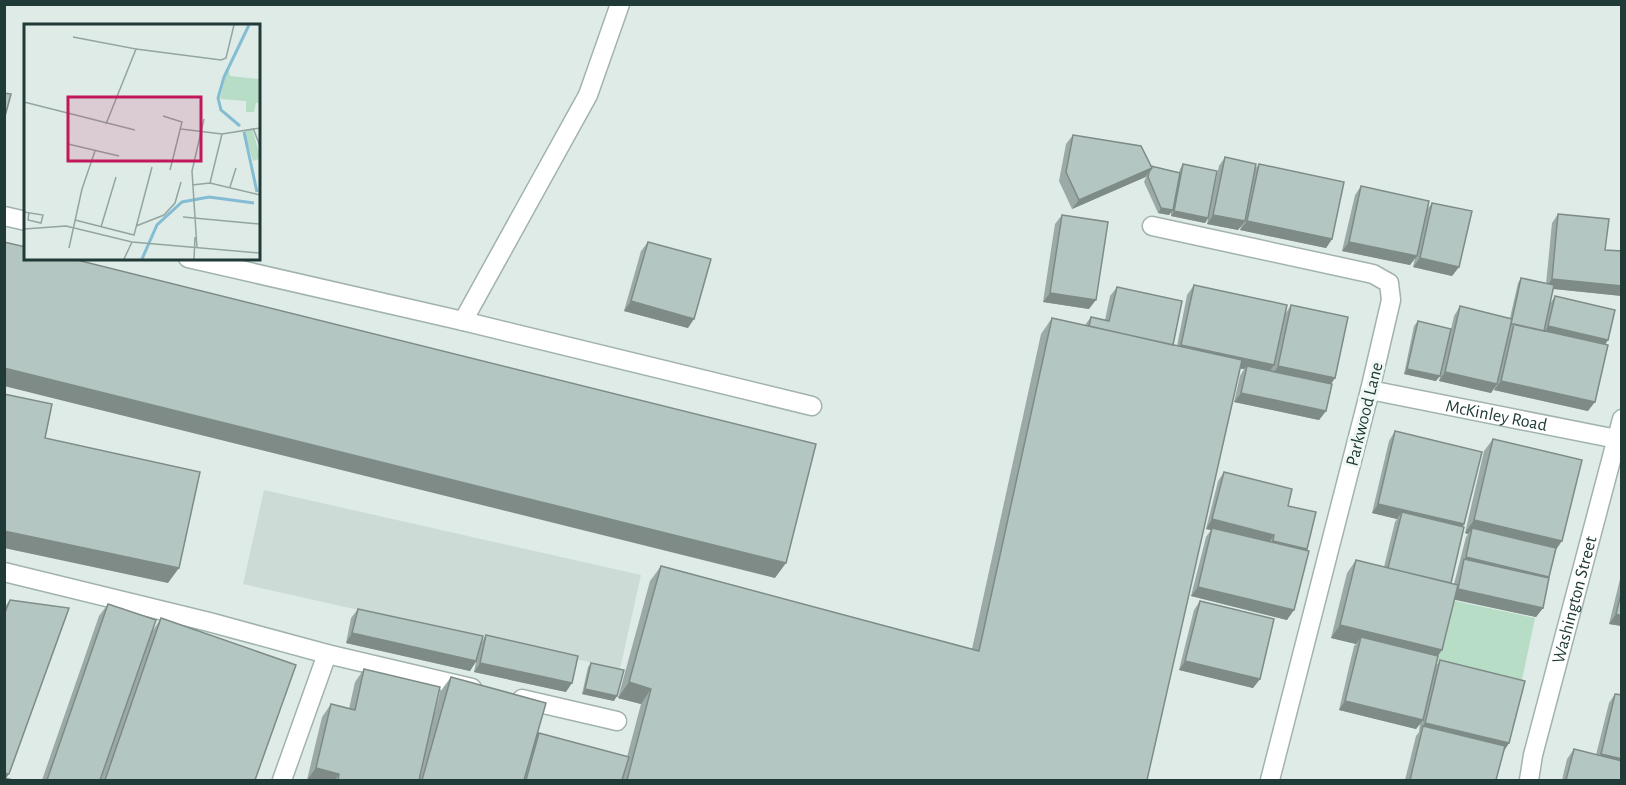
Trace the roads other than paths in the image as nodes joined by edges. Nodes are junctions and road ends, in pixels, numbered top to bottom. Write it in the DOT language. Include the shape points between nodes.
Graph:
graph roads {
  1 [pos="620,4"];
  2 [pos="4,216"];
  3 [pos="24,221"];
  4 [pos="1152,226"];
  5 [pos="197,260"];
  6 [pos="463,321"];
  7 [pos="1370,390"];
  8 [pos="812,406"];
  9 [pos="1622,419"];
  10 [pos="1619,440"];
  11 [pos="4,572"];
  12 [pos="327,654"];
  13 [pos="617,721"];
  14 [pos="282,780"];
  15 [pos="1270,780"];
  16 [pos="1528,780"];
  1 -- 6 [label="street" via="588,95"];
  2 -- 3 [label="street"];
  4 -- 7 [label="street, Parkwood Lane" via="1373,274 1389,283 1391,300"];
  5 -- 6 [label="street"];
  6 -- 8 [label="street"];
  7 -- 10 [label="street, McKinley Road"];
  7 -- 15 [label="street, Parkwood Lane"];
  9 -- 10 [label="street, Washington Street"];
  10 -- 16 [label="street, Washington Street"];
  11 -- 12 [label="street"];
  12 -- 13 [label="street"];
  12 -- 14 [label="street"];
}
